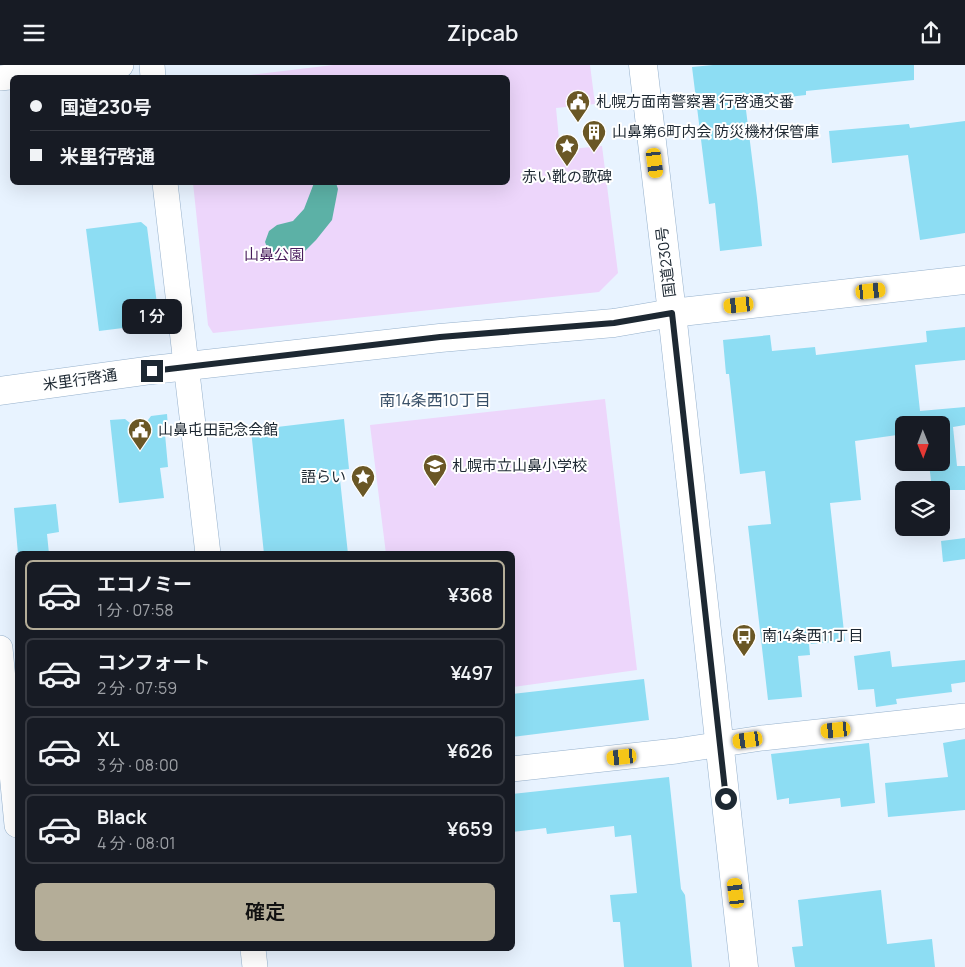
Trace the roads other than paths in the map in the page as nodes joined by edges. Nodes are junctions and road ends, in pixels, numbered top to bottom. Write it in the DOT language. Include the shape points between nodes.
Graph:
graph roads {
  1 [pos="121,65"];
  2 [pos="644,65"];
  3 [pos="35,75"];
  4 [pos="165,185"];
  5 [pos="965,280"];
  6 [pos="672,313"];
  7 [pos="187,367"];
  8 [pos="0,391"];
  9 [pos="208,551"];
  10 [pos="0,648"];
  11 [pos="965,716"];
  12 [pos="719,744"];
  13 [pos="515,769"];
  14 [pos="15,804"];
  15 [pos="15,825"];
  16 [pos="0,827"];
  17 [pos="253,951"];
  18 [pos="255,967"];
  19 [pos="744,967"];
  1 -- 3 [label="street"];
  2 -- 6 [label="main road, 国道230号"];
  4 -- 7 [label="street"];
  5 -- 6 [label="main road, 米里行啓通"];
  6 -- 7 [label="main road, 米里行啓通" via="614,323 440,337"];
  6 -- 12 [label="main road, 国道230号"];
  7 -- 8 [label="main road, 米里行啓通"];
  7 -- 9 [label="street"];
  10 -- 14 [label="street"];
  11 -- 12 [label="street"];
  12 -- 13 [label="street"];
  12 -- 19 [label="main road, 国道230号"];
  15 -- 16 [label="street"];
  17 -- 18 [label="street"];
}
